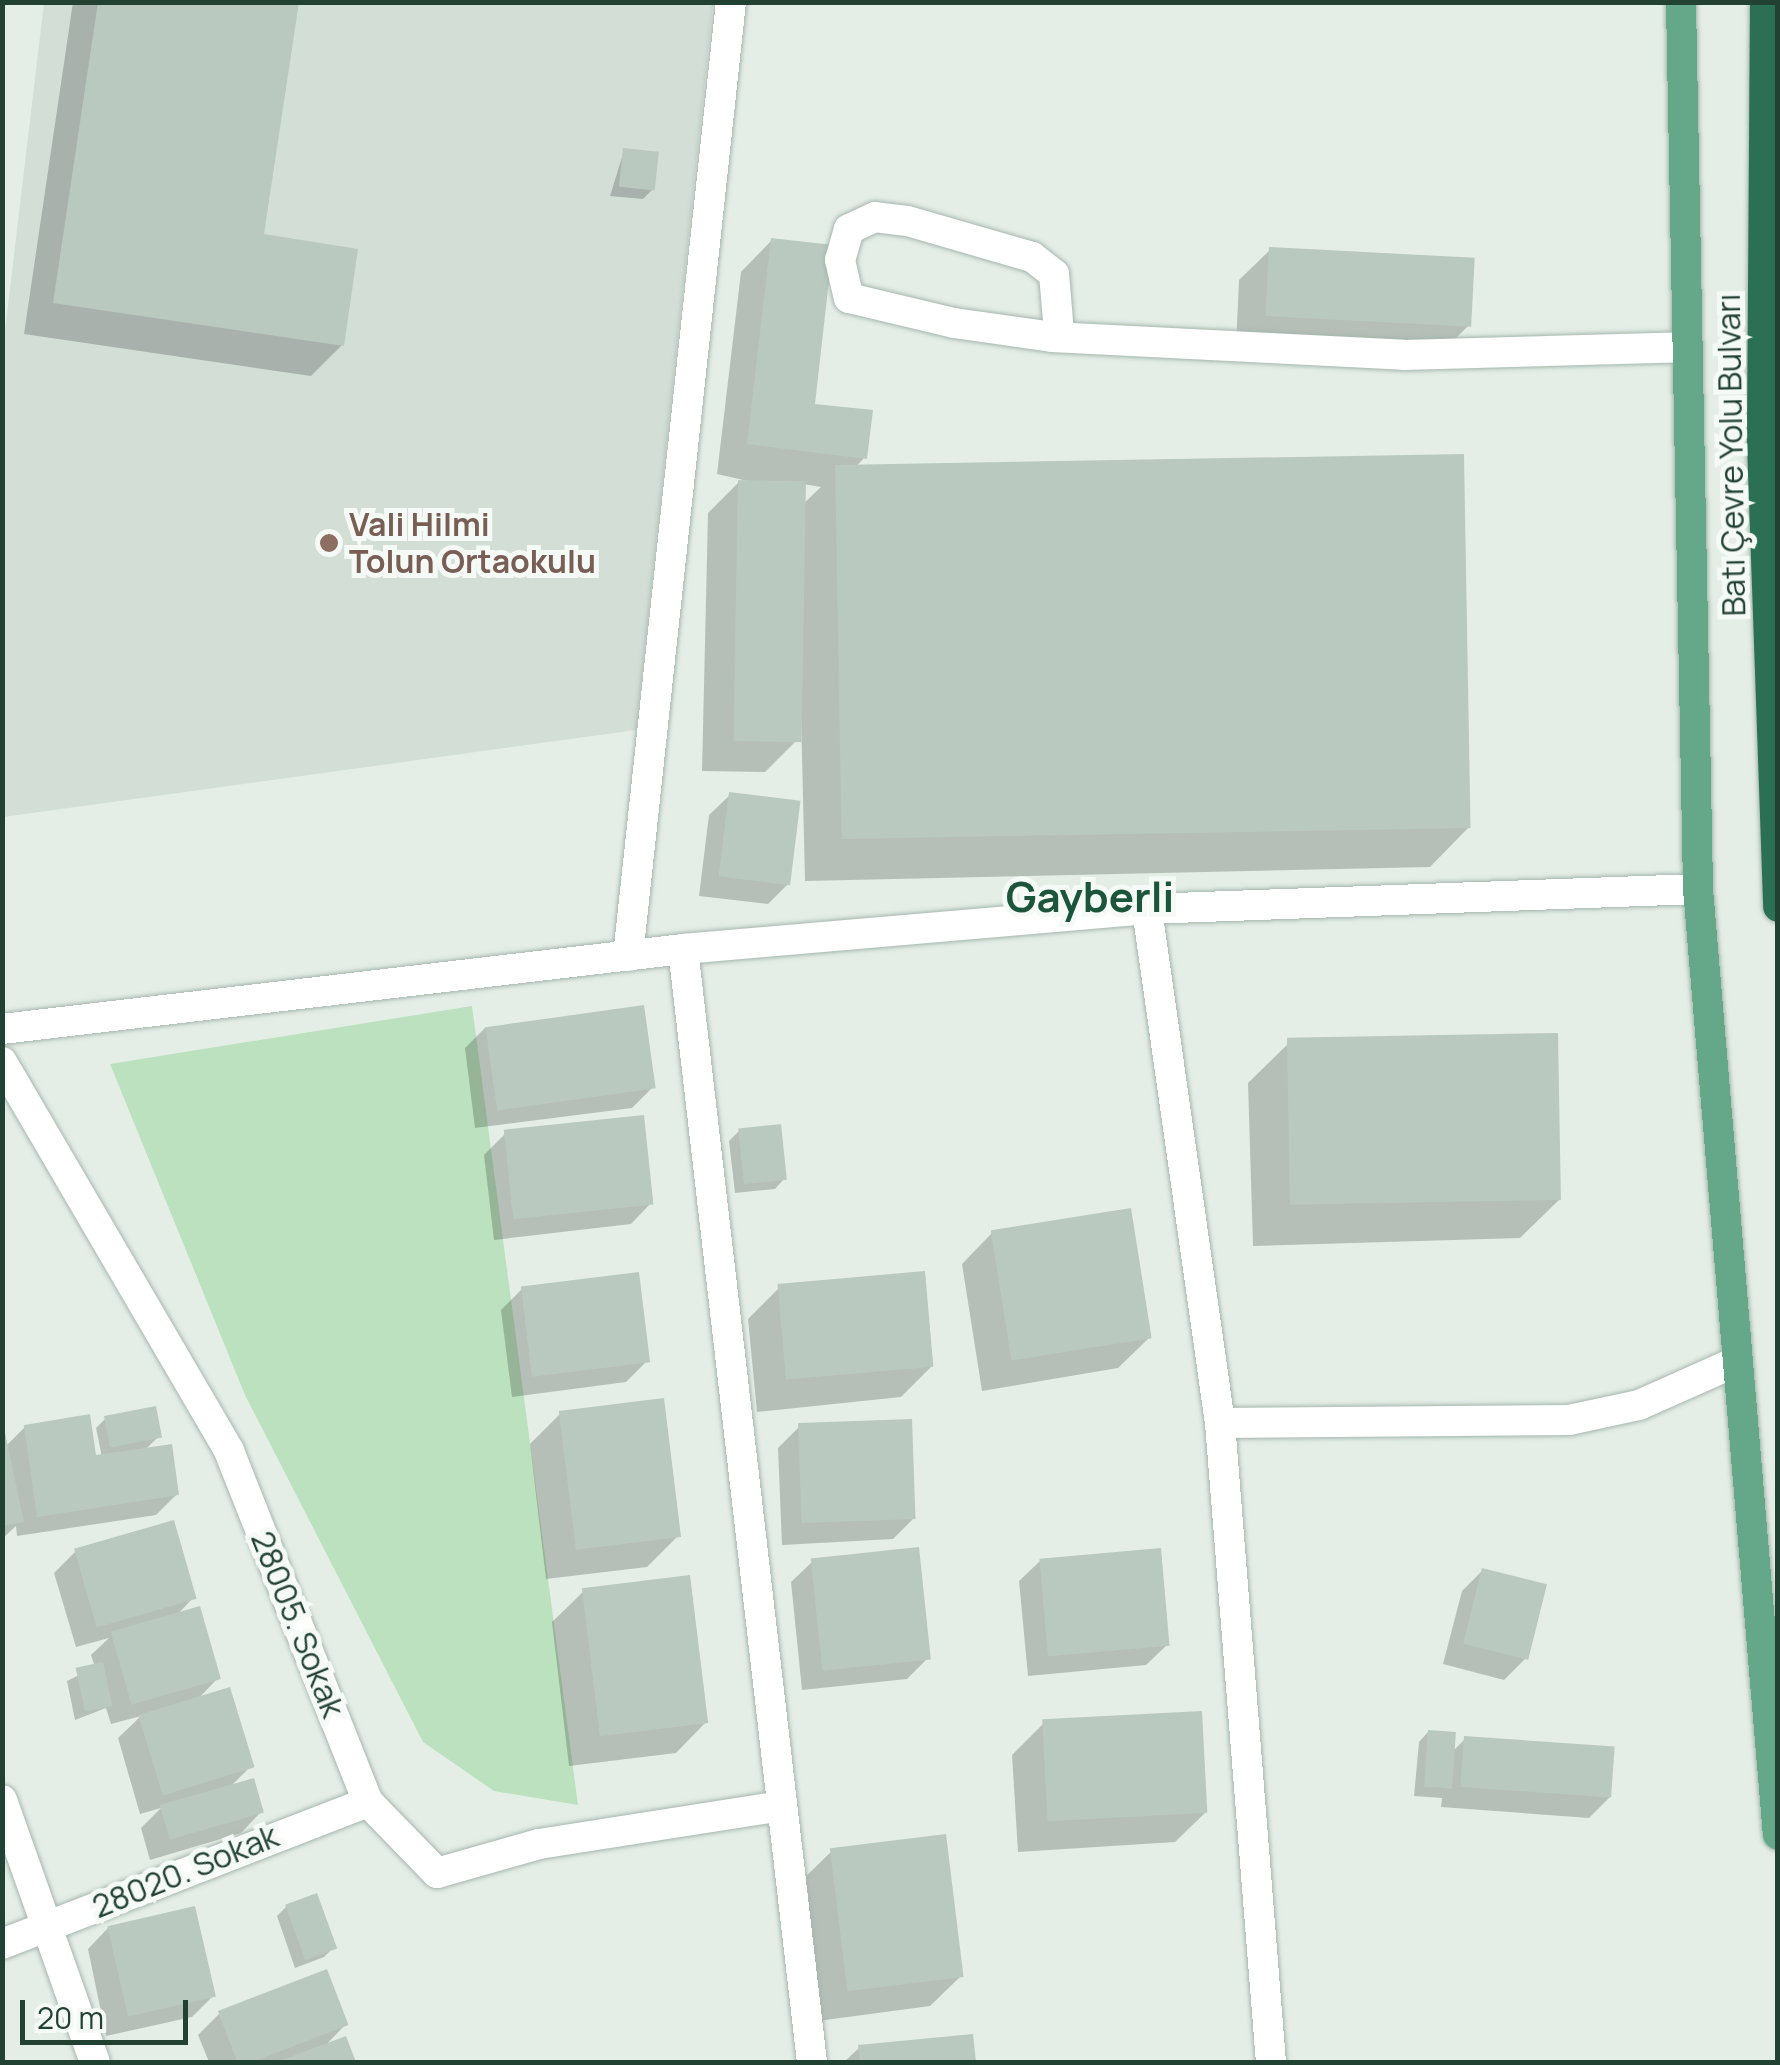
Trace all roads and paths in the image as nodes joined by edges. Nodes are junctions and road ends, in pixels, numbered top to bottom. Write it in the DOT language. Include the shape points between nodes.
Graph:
graph roads {
  1 [pos="730,2"];
  2 [pos="1681,2"];
  3 [pos="1765,2"];
  4 [pos="1059,333"];
  5 [pos="1684,348"];
  6 [pos="1698,888"];
  7 [pos="1778,907"];
  8 [pos="1147,909"];
  9 [pos="683,950"];
  10 [pos="628,956"];
  11 [pos="2,1029"];
  12 [pos="2,1062"];
  13 [pos="1738,1362"];
  14 [pos="1220,1422"];
  15 [pos="2,1800"];
  16 [pos="368,1802"];
  17 [pos="776,1807"];
  18 [pos="1778,1835"];
  19 [pos="46,1928"];
  20 [pos="2,1944"];
  21 [pos="95,2062"];
  22 [pos="812,2062"];
  23 [pos="1271,2062"];
  1 -- 10 [label="street"];
  2 -- 5 [label="main road"];
  3 -- 7 [label="highway, Batı Çevre Yolu Bulvarı" via="1762,443"];
  4 -- 5 [label="street" via="1054,274 1032,257 907,220 875,217 849,229 840,287 849,298 954,324 1052,337 1404,355"];
  5 -- 6 [label="main road"];
  6 -- 8 [label="street"];
  6 -- 13 [label="main road"];
  8 -- 9 [label="street"];
  8 -- 14 [label="street"];
  9 -- 10 [label="street"];
  9 -- 17 [label="street"];
  10 -- 11 [label="street"];
  12 -- 16 [label="street, 28005. Sokak" via="230,1451"];
  13 -- 14 [label="street" via="1640,1404 1569,1420"];
  13 -- 18 [label="main road"];
  14 -- 23 [label="street"];
  15 -- 19 [label="street"];
  16 -- 17 [label="street, 28005. Sokak" via="436,1872 539,1844"];
  16 -- 19 [label="street, 28020. Sokak"];
  17 -- 22 [label="street"];
  19 -- 20 [label="street, 28020. Sokak"];
  19 -- 21 [label="street"];
}
